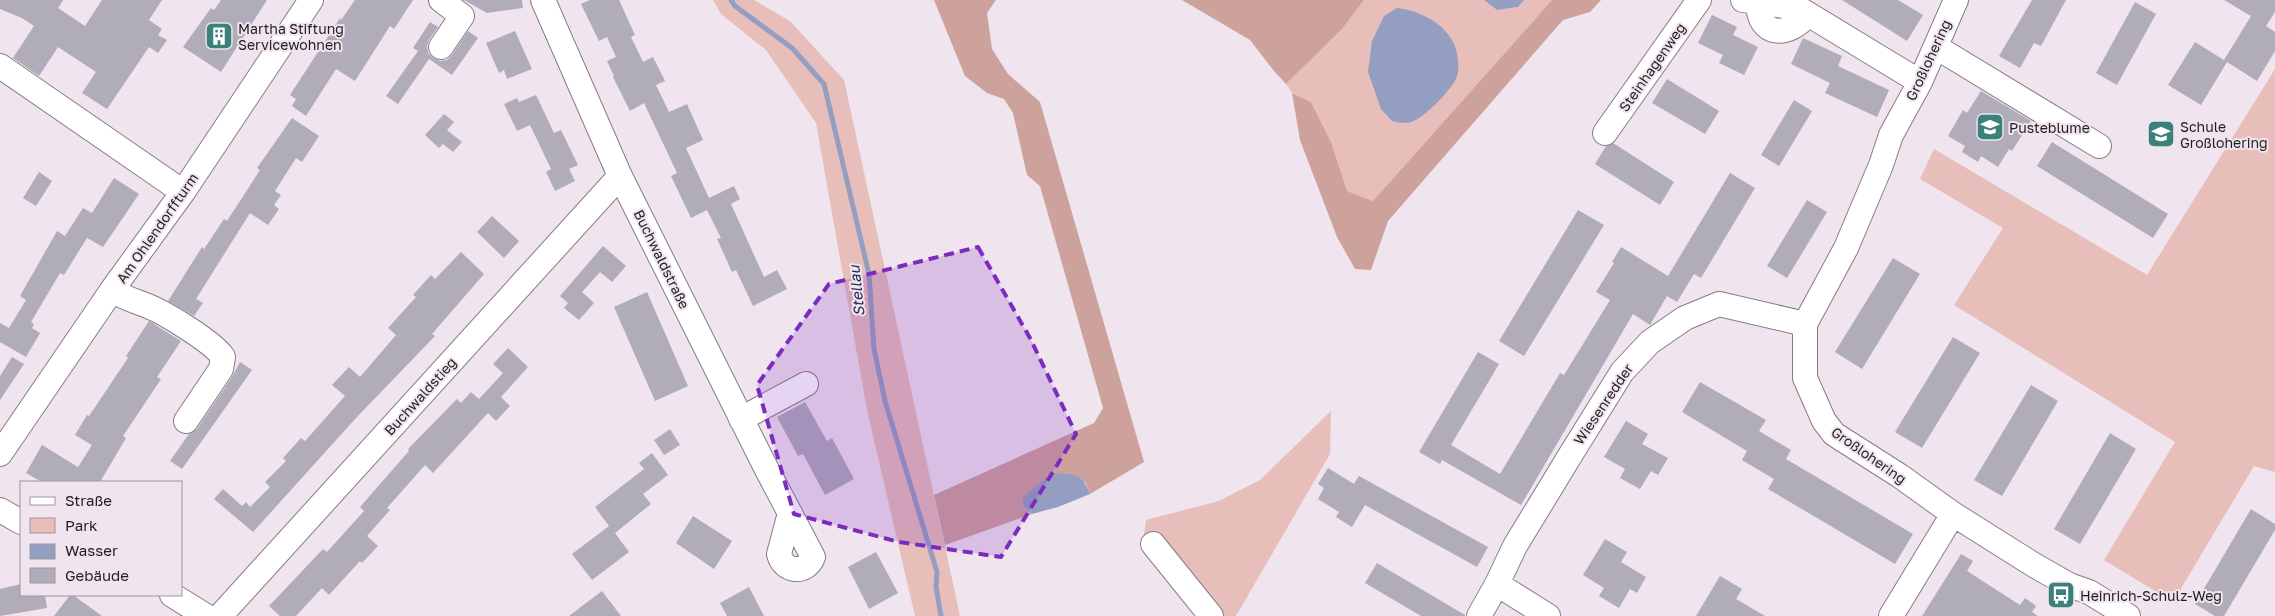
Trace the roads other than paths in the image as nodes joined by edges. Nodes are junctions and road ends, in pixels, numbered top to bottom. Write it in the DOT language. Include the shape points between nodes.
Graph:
graph roads {
  1 [pos="311,0"];
  2 [pos="441,0"];
  3 [pos="543,0"];
  4 [pos="1699,0"];
  5 [pos="1751,1"];
  6 [pos="1952,2"];
  7 [pos="442,47"];
  8 [pos="1936,47"];
  9 [pos="0,66"];
  10 [pos="1920,82"];
  11 [pos="1604,134"];
  12 [pos="2099,146"];
  13 [pos="620,176"];
  14 [pos="183,192"];
  15 [pos="112,290"];
  16 [pos="1805,324"];
  17 [pos="806,384"];
  18 [pos="741,418"];
  19 [pos="186,420"];
  20 [pos="0,454"];
  21 [pos="0,510"];
  22 [pos="790,513"];
  23 [pos="1953,514"];
  24 [pos="20,521"];
  25 [pos="1153,544"];
  26 [pos="1498,584"];
  27 [pos="174,596"];
  28 [pos="206,616"];
  29 [pos="220,616"];
  30 [pos="1211,616"];
  31 [pos="1479,616"];
  32 [pos="1548,616"];
  33 [pos="1891,616"];
  34 [pos="2128,616"];
  1 -- 14 [label="street, Am Ohlendorffturm"];
  2 -- 7 [label="street" via="462,16"];
  3 -- 13 [label="street, Buchwaldstraße"];
  4 -- 11 [label="street, Steinhagenweg"];
  5 -- 10 [label="street" via="1798,8"];
  6 -- 8 [label="street, Großlohering"];
  8 -- 10 [label="street, Großlohering"];
  8 -- 12 [label="street"];
  9 -- 14 [label="street"];
  10 -- 16 [label="street, Großlohering" via="1891,135 1846,248"];
  13 -- 18 [label="street, Buchwaldstraße"];
  13 -- 29 [label="street, Buchwaldstieg"];
  14 -- 15 [label="street, Am Ohlendorffturm"];
  15 -- 19 [label="street" via="150,307 212,345 223,357 221,369"];
  15 -- 20 [label="street, Am Ohlendorffturm"];
  16 -- 23 [label="street, Großlohering" via="1805,378 1824,422 1834,434"];
  16 -- 26 [label="street, Wiesenredder" via="1719,304 1685,318 1650,342 1616,380 1515,546"];
  17 -- 18 [label="street"];
  18 -- 22 [label="street, Buchwaldstraße"];
  21 -- 24 [label="street"];
  23 -- 33 [label="street"];
  23 -- 34 [label="street, Großlohering" via="2069,586 2089,592"];
  25 -- 30 [label="street"];
  26 -- 31 [label="street, Wiesenredder"];
  26 -- 32 [label="street"];
  27 -- 28 [label="street"];
}
